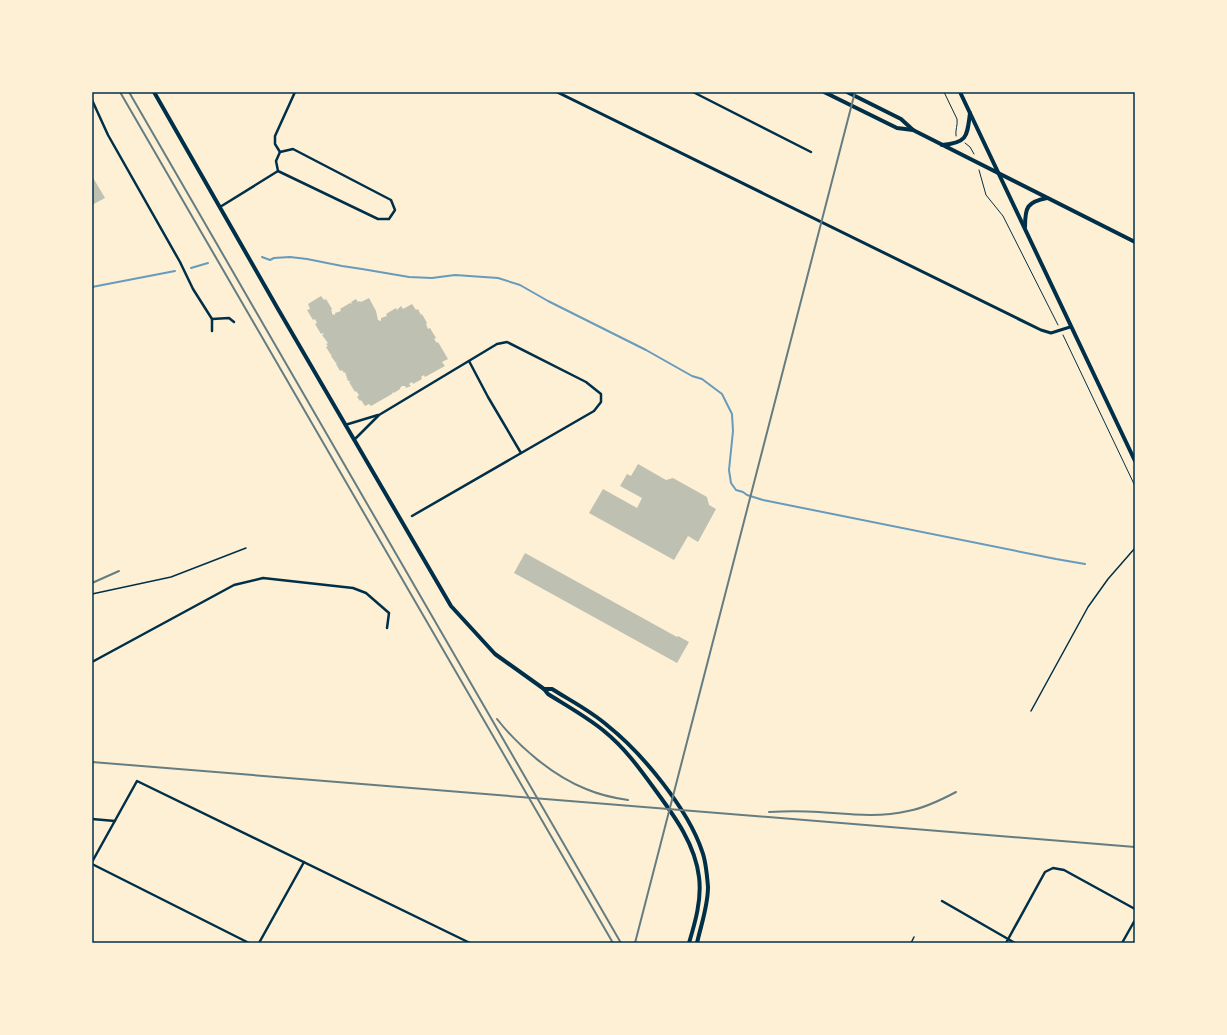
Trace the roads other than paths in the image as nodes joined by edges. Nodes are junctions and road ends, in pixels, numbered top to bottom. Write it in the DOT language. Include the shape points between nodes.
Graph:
graph roads {
  1 [pos="154,92"];
  2 [pos="295,92"];
  3 [pos="557,92"];
  4 [pos="693,92"];
  5 [pos="824,92"];
  6 [pos="847,92"];
  7 [pos="960,92"];
  8 [pos="92,100"];
  9 [pos="970,113"];
  10 [pos="913,130"];
  11 [pos="942,145"];
  12 [pos="280,152"];
  13 [pos="811,152"];
  14 [pos="278,171"];
  15 [pos="998,174"];
  16 [pos="1047,198"];
  17 [pos="220,207"];
  18 [pos="1025,230"];
  19 [pos="1135,242"];
  20 [pos="212,319"];
  21 [pos="234,322"];
  22 [pos="1070,327"];
  23 [pos="212,332"];
  24 [pos="469,361"];
  25 [pos="379,415"];
  26 [pos="345,425"];
  27 [pos="354,440"];
  28 [pos="521,453"];
  29 [pos="1135,461"];
  30 [pos="412,516"];
  31 [pos="246,548"];
  32 [pos="1135,548"];
  33 [pos="92,594"];
  34 [pos="387,628"];
  35 [pos="92,662"];
  36 [pos="544,689"];
  37 [pos="1031,711"];
  38 [pos="92,819"];
  39 [pos="115,821"];
  40 [pos="304,862"];
  41 [pos="92,863"];
  42 [pos="942,902"];
  43 [pos="1135,909"];
  44 [pos="1135,920"];
  45 [pos="914,937"];
  46 [pos="1008,939"];
  47 [pos="249,943"];
  48 [pos="259,943"];
  49 [pos="470,943"];
  50 [pos="689,943"];
  51 [pos="696,943"];
  52 [pos="911,943"];
  53 [pos="1006,943"];
  54 [pos="1015,943"];
  55 [pos="1122,943"];
  1 -- 17 [label="main road"];
  2 -- 12 [label="street" via="275,136 275,144"];
  3 -- 22 [label="street" via="1041,330 1051,333"];
  4 -- 13 [label="street"];
  5 -- 10 [label="main road" via="897,128"];
  6 -- 10 [label="main road" via="901,119"];
  7 -- 9 [label="main road"];
  8 -- 20 [label="street" via="108,135"];
  9 -- 11 [label="main road" via="964,139"];
  9 -- 15 [label="main road"];
  10 -- 11 [label="main road"];
  11 -- 15 [label="main road"];
  12 -- 14 [label="street" via="276,161"];
  12 -- 14 [label="street" via="293,149 391,200 395,210 389,219 378,219"];
  14 -- 17 [label="street"];
  15 -- 16 [label="main road"];
  15 -- 18 [label="main road"];
  16 -- 18 [label="main road" via="1029,205 1025,217"];
  16 -- 19 [label="main road"];
  17 -- 26 [label="main road"];
  18 -- 22 [label="main road"];
  20 -- 21 [label="street" via="229,318"];
  20 -- 23 [label="street"];
  22 -- 29 [label="main road"];
  24 -- 25 [label="street"];
  24 -- 28 [label="street"];
  24 -- 28 [label="street" via="497,344 507,342 586,382 601,394 601,402 594,411"];
  25 -- 26 [label="street"];
  25 -- 27 [label="street"];
  26 -- 27 [label="main road"];
  27 -- 36 [label="main road" via="451,606 495,654"];
  28 -- 30 [label="street"];
  31 -- 33 [label="lane" via="171,577"];
  32 -- 37 [label="lane" via="1088,607"];
  34 -- 35 [label="street" via="389,613 366,593 353,588 263,578 234,586"];
  36 -- 50 [label="main road" via="591,721 624,749 680,824 692,848 699,877 698,908"];
  36 -- 51 [label="main road" via="552,689 595,715 624,740 660,780 687,819 702,852 708,887 707,902"];
  38 -- 39 [label="street"];
  39 -- 40 [label="street" via="137,781"];
  39 -- 41 [label="street"];
  40 -- 48 [label="street"];
  40 -- 49 [label="street"];
  41 -- 47 [label="street"];
  42 -- 46 [label="street"];
  43 -- 46 [label="street" via="1064,870 1053,868 1045,872"];
  44 -- 55 [label="street"];
  45 -- 52 [label="lane"];
  46 -- 53 [label="street"];
  46 -- 54 [label="street"];
}
